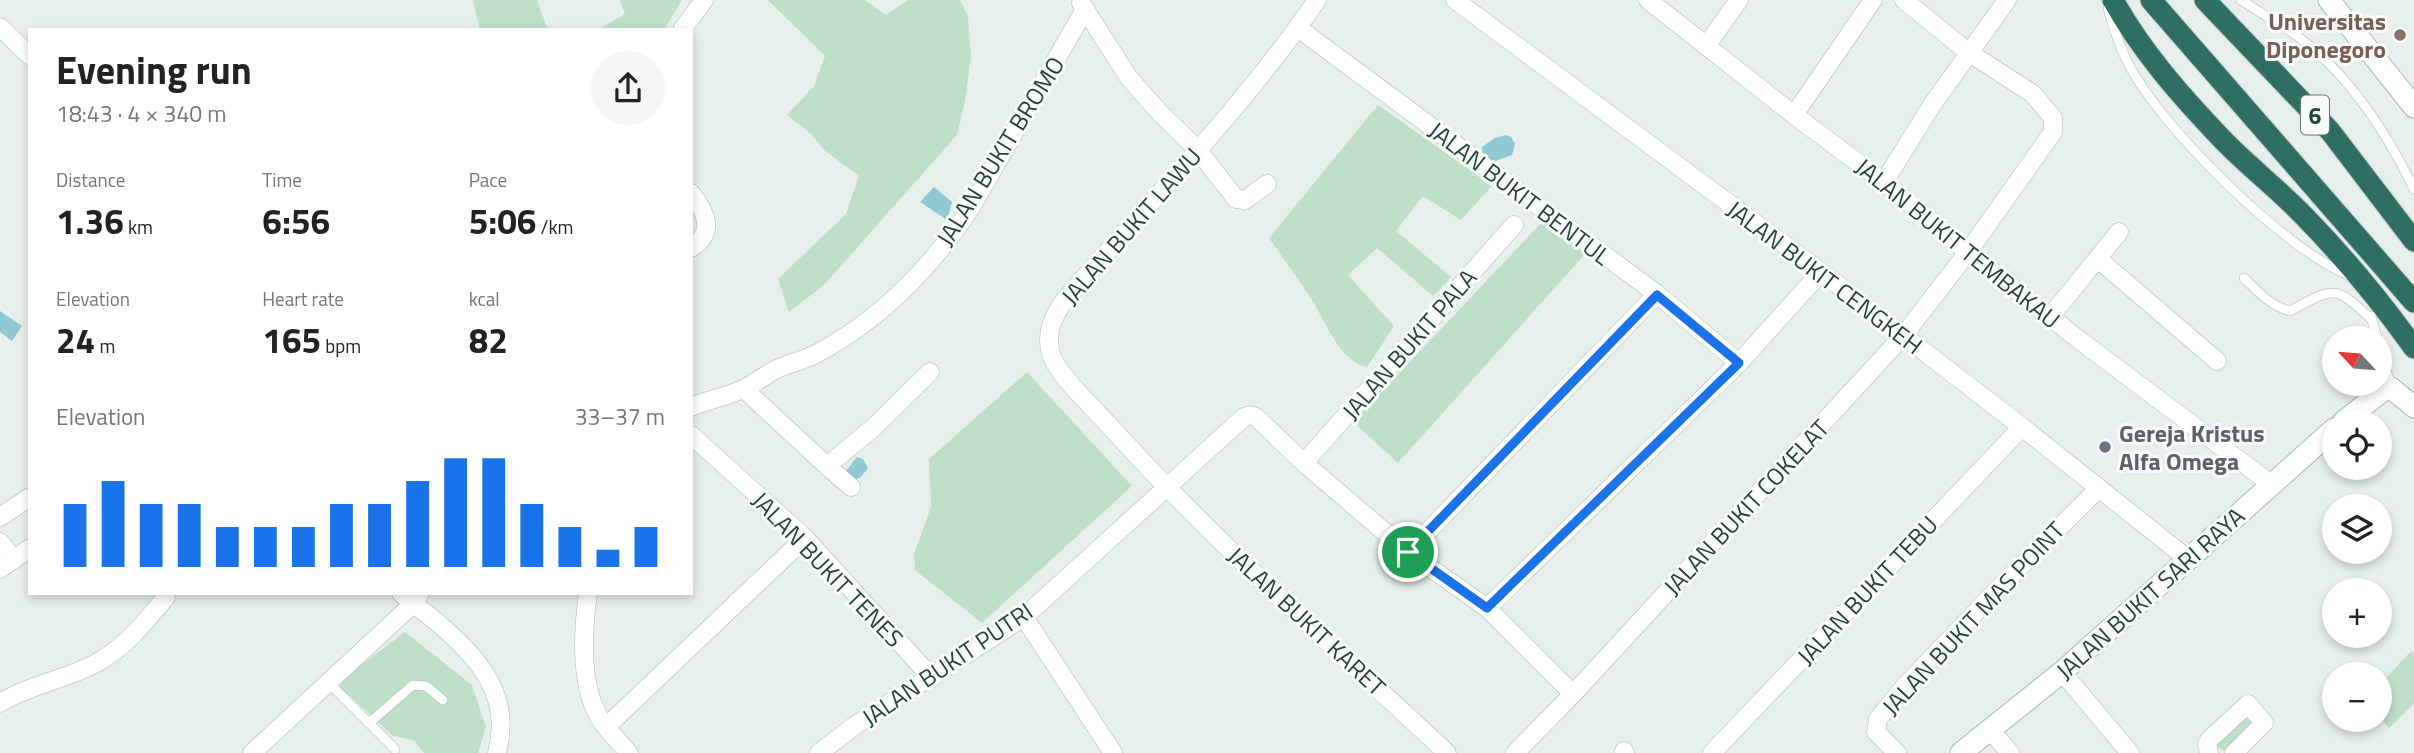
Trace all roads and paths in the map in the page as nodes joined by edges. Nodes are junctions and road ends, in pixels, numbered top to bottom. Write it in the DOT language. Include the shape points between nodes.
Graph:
graph roads {
  1 [pos="704,0"];
  2 [pos="1317,0"];
  3 [pos="1455,0"];
  4 [pos="1648,0"];
  5 [pos="1739,0"];
  6 [pos="1873,0"];
  7 [pos="1904,0"];
  8 [pos="2007,0"];
  9 [pos="2106,0"];
  10 [pos="2113,0"];
  11 [pos="2151,0"];
  12 [pos="2205,0"];
  13 [pos="2241,0"];
  14 [pos="2329,0"];
  15 [pos="1082,5"];
  16 [pos="0,27"];
  17 [pos="683,28"];
  18 [pos="1298,28"];
  19 [pos="1706,46"];
  20 [pos="1968,52"];
  21 [pos="28,54"];
  22 [pos="2414,107"];
  23 [pos="1794,115"];
  24 [pos="1197,149"];
  25 [pos="1884,182"];
  26 [pos="1267,184"];
  27 [pos="2414,189"];
  28 [pos="693,196"];
  29 [pos="1514,225"];
  30 [pos="2119,232"];
  31 [pos="2414,241"];
  32 [pos="693,246"];
  33 [pos="1968,252"];
  34 [pos="2098,259"];
  35 [pos="1821,272"];
  36 [pos="2244,278"];
  37 [pos="2365,286"];
  38 [pos="1657,295"];
  39 [pos="2414,302"];
  40 [pos="2050,317"];
  41 [pos="2371,318"];
  42 [pos="2373,326"];
  43 [pos="1903,337"];
  44 [pos="2414,348"];
  45 [pos="2217,362"];
  46 [pos="1739,363"];
  47 [pos="930,372"];
  48 [pos="744,389"];
  49 [pos="2392,389"];
  50 [pos="2375,396"];
  51 [pos="693,406"];
  52 [pos="2414,407"];
  53 [pos="2358,410"];
  54 [pos="2022,427"];
  55 [pos="693,437"];
  56 [pos="2322,439"];
  57 [pos="1304,463"];
  58 [pos="827,466"];
  59 [pos="2271,484"];
  60 [pos="851,487"];
  61 [pos="2099,488"];
  62 [pos="1166,489"];
  63 [pos="28,497"];
  64 [pos="0,517"];
  65 [pos="805,538"];
  66 [pos="0,542"];
  67 [pos="28,549"];
  68 [pos="1408,552"];
  69 [pos="2189,560"];
  70 [pos="7,564"];
  71 [pos="588,595"];
  72 [pos="166,597"];
  73 [pos="411,597"];
  74 [pos="1487,608"];
  75 [pos="1024,617"];
  76 [pos="2062,672"];
  77 [pos="932,678"];
  78 [pos="327,681"];
  79 [pos="1573,694"];
  80 [pos="443,700"];
  81 [pos="0,703"];
  82 [pos="369,723"];
  83 [pos="606,727"];
  84 [pos="1990,730"];
  85 [pos="396,749"];
  86 [pos="252,753"];
  87 [pos="497,753"];
  88 [pos="629,753"];
  89 [pos="819,753"];
  90 [pos="1113,753"];
  91 [pos="1447,753"];
  92 [pos="1515,753"];
  93 [pos="1712,753"];
  94 [pos="1897,753"];
  95 [pos="1961,753"];
  96 [pos="2010,753"];
  97 [pos="2130,753"];
  98 [pos="2209,753"];
  99 [pos="2234,753"];
  1 -- 17 [label="street"];
  2 -- 18 [label="street, JALAN BUKIT LAWU"];
  3 -- 35 [label="street, JALAN BUKIT CENGKEH"];
  4 -- 19 [label="street, JALAN BUKIT TEMBAKAU"];
  5 -- 19 [label="street"];
  6 -- 23 [label="street"];
  7 -- 20 [label="street"];
  8 -- 20 [label="street"];
  9 -- 37 [label="lane" via="2129,65 2196,152 2282,233"];
  10 -- 37 [label="highway" via="2132,34 2166,77 2305,217"];
  11 -- 39 [label="highway, 6"];
  12 -- 31 [label="highway, 6" via="2330,131"];
  13 -- 27 [label="lane" via="2298,36 2334,69 2366,106"];
  14 -- 22 [label="street"];
  15 -- 24 [label="street" via="1129,78"];
  15 -- 48 [label="street, JALAN BUKIT BROMO" via="970,209 909,286 869,320 814,355"];
  16 -- 21 [label="street"];
  18 -- 24 [label="street, JALAN BUKIT LAWU"];
  18 -- 38 [label="street, JALAN BUKIT BENTUL"];
  19 -- 23 [label="street, JALAN BUKIT TEMBAKAU"];
  20 -- 25 [label="street"];
  20 -- 33 [label="street, JALAN BUKIT COKELAT" via="2032,94 2053,118 2053,132 2041,151"];
  23 -- 25 [label="street, JALAN BUKIT TEMBAKAU"];
  24 -- 26 [label="street" via="1236,199 1245,200"];
  24 -- 62 [label="street, JALAN BUKIT LAWU" via="1065,300 1053,317 1050,337 1051,355 1065,377"];
  25 -- 33 [label="street, JALAN BUKIT TEMBAKAU"];
  28 -- 32 [label="street" via="707,222 705,234"];
  29 -- 57 [label="street, JALAN BUKIT PALA"];
  30 -- 34 [label="street"];
  33 -- 40 [label="street, JALAN BUKIT TEMBAKAU"];
  33 -- 43 [label="street, JALAN BUKIT COKELAT"];
  34 -- 40 [label="street"];
  34 -- 45 [label="street"];
  35 -- 43 [label="street, JALAN BUKIT CENGKEH"];
  35 -- 46 [label="street"];
  36 -- 41 [label="lane" via="2265,298 2290,312 2314,298 2336,293 2347,296"];
  37 -- 41 [label="lane"];
  37 -- 44 [label="highway"];
  38 -- 46 [label="street, JALAN BUKIT BENTUL"];
  38 -- 68 [label="street"];
  40 -- 59 [label="street, JALAN BUKIT TEMBAKAU"];
  41 -- 42 [label="lane"];
  43 -- 54 [label="street, JALAN BUKIT CENGKEH"];
  43 -- 79 [label="street, JALAN BUKIT COKELAT"];
  46 -- 74 [label="street"];
  47 -- 58 [label="street"];
  48 -- 51 [label="street, JALAN BUKIT BROMO"];
  48 -- 58 [label="street"];
  49 -- 52 [label="street"];
  50 -- 53 [label="street"];
  54 -- 61 [label="street, JALAN BUKIT CENGKEH"];
  54 -- 93 [label="street, JALAN BUKIT TEBU"];
  55 -- 65 [label="street, JALAN BUKIT TENES"];
  56 -- 59 [label="street, JALAN BUKIT SARI RAYA"];
  57 -- 62 [label="street, JALAN BUKIT PUTRI" via="1250,415"];
  57 -- 68 [label="street"];
  58 -- 60 [label="street"];
  59 -- 69 [label="street, JALAN BUKIT SARI RAYA"];
  61 -- 69 [label="street, JALAN BUKIT CENGKEH"];
  61 -- 94 [label="street, JALAN BUKIT MAS POINT" via="1985,602 1878,719 1876,732"];
  62 -- 75 [label="street, JALAN BUKIT PUTRI"];
  62 -- 91 [label="street, JALAN BUKIT KARET"];
  63 -- 64 [label="street"];
  65 -- 77 [label="street, JALAN BUKIT TENES"];
  65 -- 83 [label="street"];
  66 -- 70 [label="street"];
  67 -- 70 [label="street"];
  68 -- 74 [label="street"];
  69 -- 76 [label="street, JALAN BUKIT SARI RAYA"];
  71 -- 83 [label="street" via="588,683"];
  72 -- 81 [label="street" via="129,640 98,662"];
  73 -- 78 [label="street"];
  73 -- 87 [label="street" via="482,667 491,682 501,717"];
  74 -- 79 [label="street"];
  75 -- 77 [label="street, JALAN BUKIT PUTRI"];
  75 -- 90 [label="street"];
  76 -- 84 [label="street, JALAN BUKIT SARI RAYA"];
  76 -- 97 [label="street"];
  77 -- 89 [label="street, JALAN BUKIT PUTRI"];
  78 -- 82 [label="lane"];
  78 -- 86 [label="street"];
  79 -- 92 [label="street, JALAN BUKIT COKELAT"];
  80 -- 82 [label="lane" via="426,686 413,685"];
  82 -- 85 [label="lane"];
  83 -- 88 [label="street"];
  84 -- 95 [label="street, JALAN BUKIT SARI RAYA"];
  84 -- 96 [label="street"];
  98 -- 99 [label="street" via="2210,739 2248,704 2264,723"];
}
